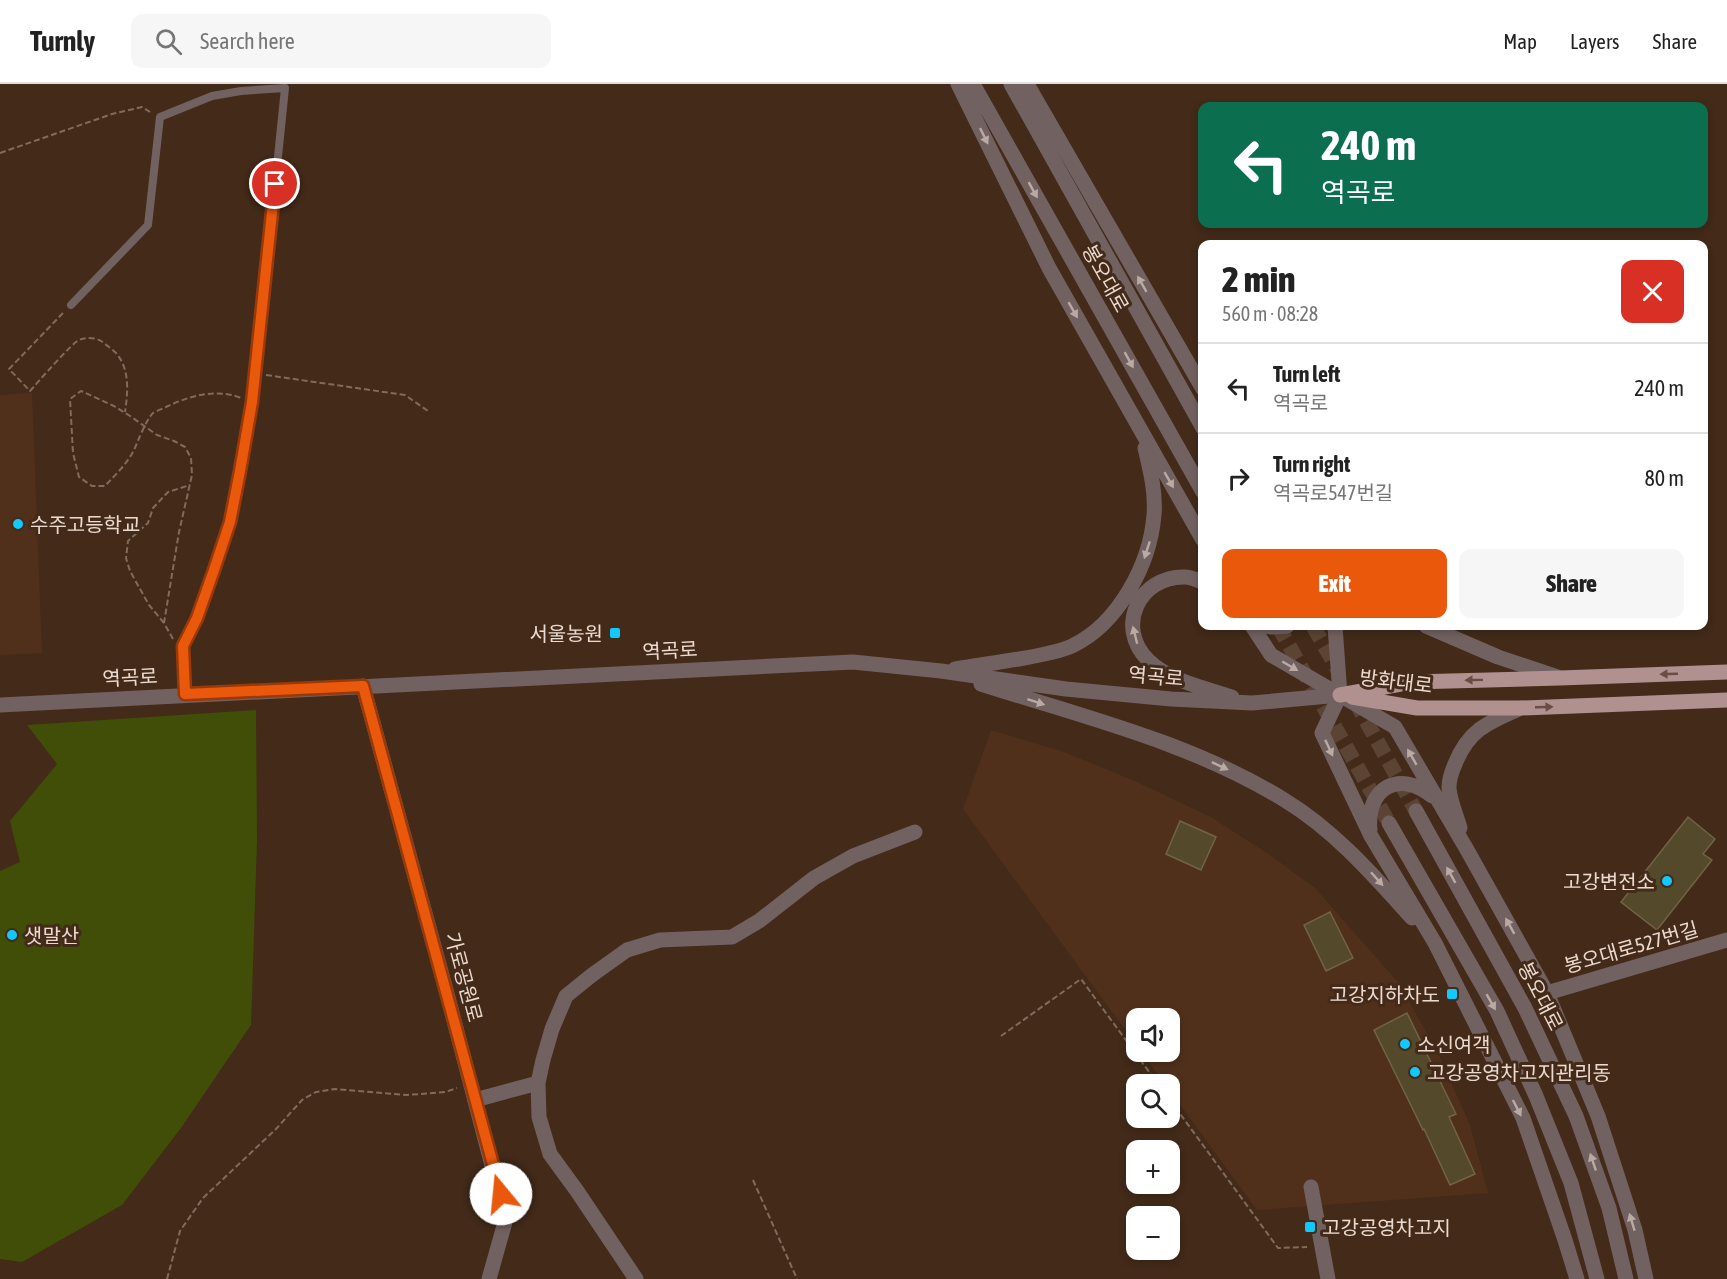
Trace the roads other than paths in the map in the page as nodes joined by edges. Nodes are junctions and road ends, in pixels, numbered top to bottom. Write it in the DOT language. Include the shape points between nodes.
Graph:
graph roads {
  1 [pos="958,84"];
  2 [pos="973,84"];
  3 [pos="1011,84"];
  4 [pos="1027,84"];
  5 [pos="71,305"];
  6 [pos="1198,380"];
  7 [pos="1198,419"];
  8 [pos="1141,430"];
  9 [pos="1198,483"];
  10 [pos="1198,531"];
  11 [pos="1198,580"];
  12 [pos="1255,630"];
  13 [pos="1335,630"];
  14 [pos="1435,630"];
  15 [pos="940,671"];
  16 [pos="1727,672"];
  17 [pos="1560,678"];
  18 [pos="363,686"];
  19 [pos="185,694"];
  20 [pos="1340,695"];
  21 [pos="1727,700"];
  22 [pos="1252,703"];
  23 [pos="0,705"];
  24 [pos="1521,708"];
  25 [pos="1437,800"];
  26 [pos="1416,811"];
  27 [pos="1389,823"];
  28 [pos="915,832"];
  29 [pos="1371,836"];
  30 [pos="1466,848"];
  31 [pos="1727,940"];
  32 [pos="1435,943"];
  33 [pos="1547,993"];
  34 [pos="538,1083"];
  35 [pos="475,1100"];
  36 [pos="1311,1186"];
  37 [pos="489,1279"];
  38 [pos="636,1279"];
  39 [pos="1328,1279"];
  40 [pos="1577,1279"];
  41 [pos="1597,1279"];
  42 [pos="1626,1279"];
  43 [pos="1646,1279"];
  1 -- 8 [label="street, one-way" via="1049,268"];
  2 -- 9 [label="street, 봉오대로, one-way"];
  3 -- 7 [label="street, 봉오대로"];
  6 -- 4 [label="street, one-way"];
  5 -- 19 [label="lane" via="148,225 160,117 212,96 285,88 252,402 230,522 197,618 183,646"];
  8 -- 10 [label="street, one-way"];
  8 -- 15 [label="street, one-way" via="1154,513 1150,544 1137,578 1118,607 1072,646 1042,655"];
  22 -- 11 [label="street, one-way" via="1173,676 1148,661 1134,637 1136,606 1145,592 1174,578"];
  12 -- 20 [label="street, one-way" via="1271,655"];
  13 -- 20 [label="street"];
  14 -- 17 [label="street"];
  15 -- 18 [label="street, 역곡로" via="853,662"];
  15 -- 22 [label="street, 역곡로" via="1089,691"];
  15 -- 32 [label="street, one-way" via="1180,747 1241,775 1287,801 1329,832"];
  16 -- 17 [label="main road, 방화대로, one-way"];
  17 -- 20 [label="main road, 방화대로, one-way" via="1412,682"];
  18 -- 19 [label="street, 역곡로"];
  18 -- 35 [label="street, 가로공원로"];
  19 -- 23 [label="street, 역곡로"];
  20 -- 22 [label="street, 역곡로"];
  20 -- 24 [label="main road, 방화대로" via="1417,708"];
  25 -- 20 [label="street, one-way" via="1395,727"];
  20 -- 29 [label="street, one-way" via="1322,733"];
  24 -- 21 [label="main road, 방화대로, one-way"];
  24 -- 30 [label="street" via="1493,720 1467,740 1452,771 1449,788"];
  25 -- 29 [label="street" via="1414,785 1391,785 1372,804"];
  25 -- 30 [label="street"];
  42 -- 26 [label="street, 봉오대로, one-way" via="1609,1208 1576,1116 1526,1008"];
  27 -- 41 [label="street, one-way" via="1497,1011 1536,1096 1570,1184"];
  28 -- 34 [label="street" via="853,856 814,878 732,937 660,940 627,950 566,996 552,1029"];
  29 -- 32 [label="street"];
  33 -- 30 [label="street, one-way"];
  31 -- 33 [label="street, 봉오대로527번길"];
  32 -- 40 [label="street, one-way" via="1522,1118"];
  43 -- 33 [label="street, one-way" via="1635,1230 1598,1116"];
  34 -- 35 [label="street"];
  34 -- 38 [label="street" via="539,1117 550,1154"];
  35 -- 37 [label="street, 가로공원로" via="507,1215"];
  36 -- 39 [label="street"];
}
